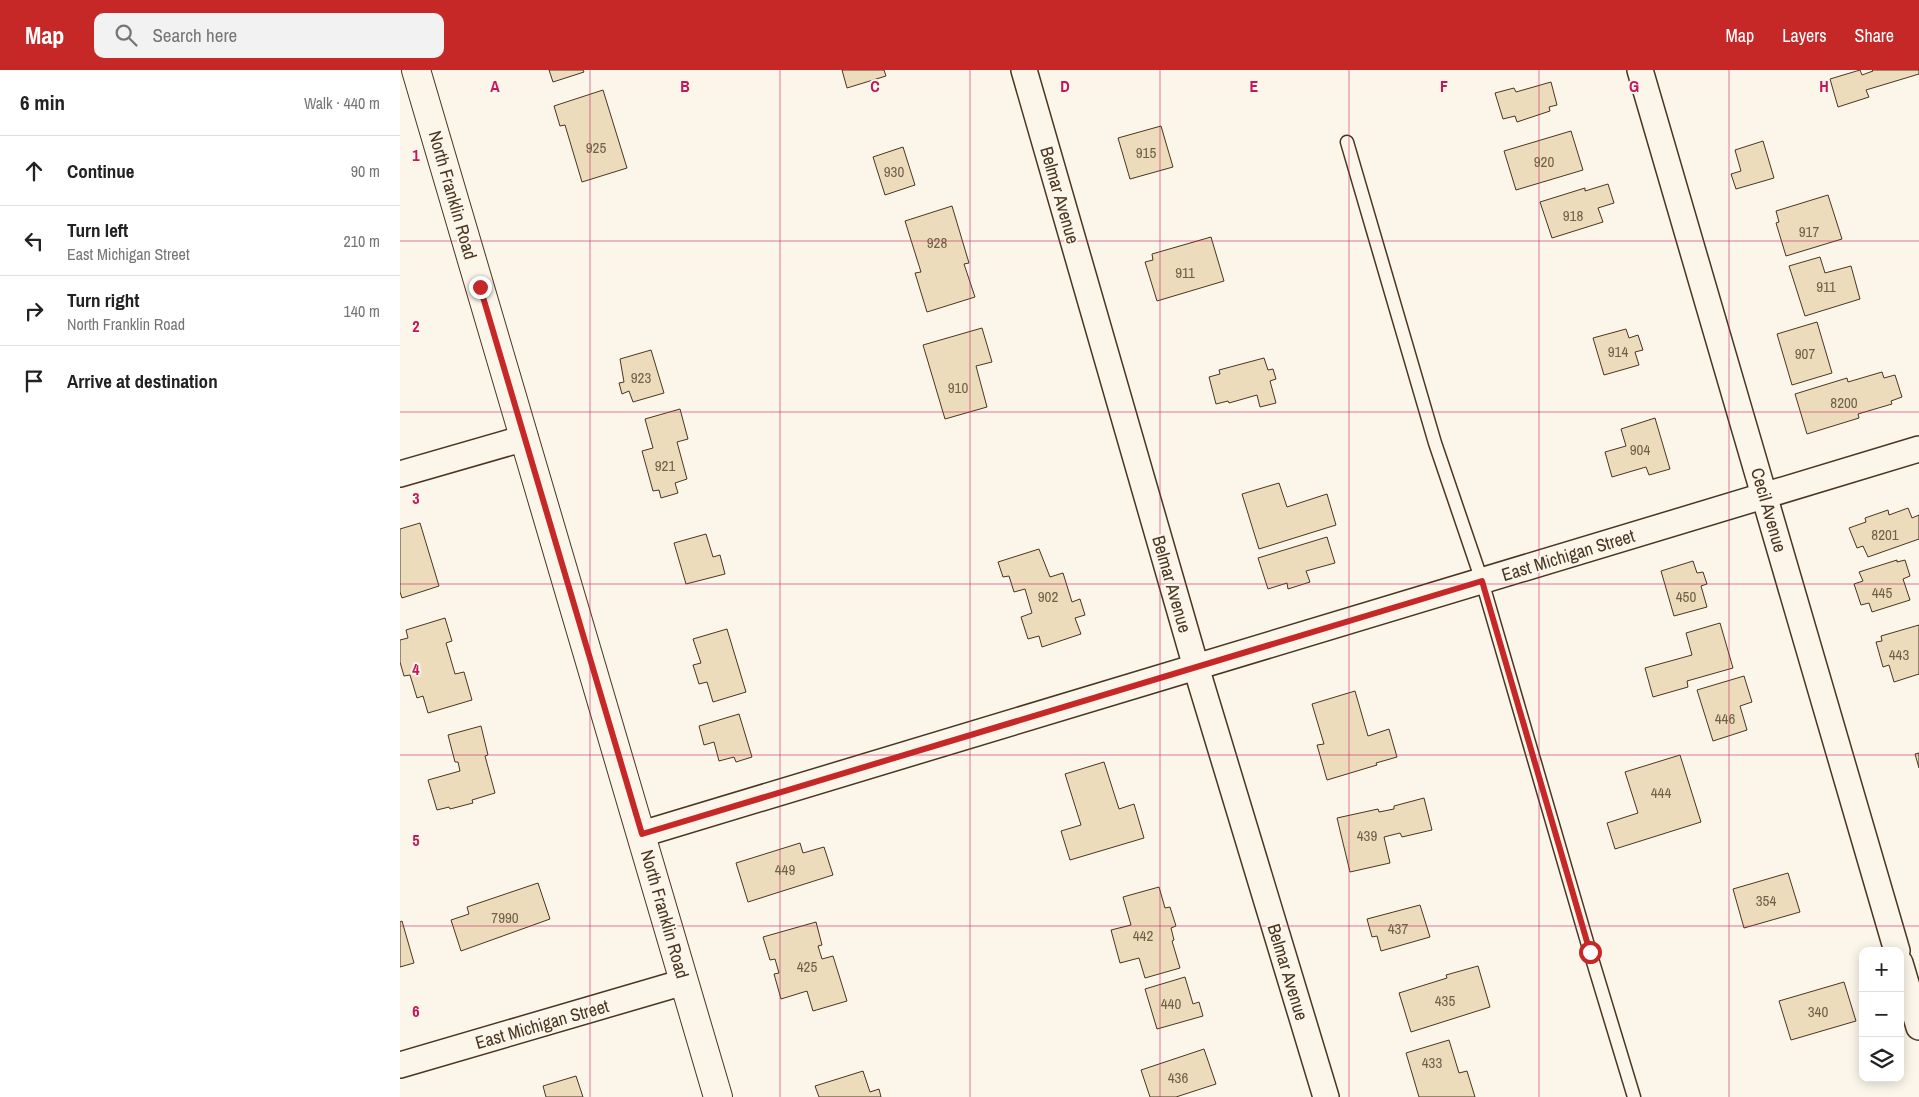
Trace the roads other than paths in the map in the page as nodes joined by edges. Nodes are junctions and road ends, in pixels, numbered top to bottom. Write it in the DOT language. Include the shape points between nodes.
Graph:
graph roads {
  1 [pos="416,70"];
  2 [pos="1024,70"];
  3 [pos="1640,70"];
  4 [pos="1347,142"];
  5 [pos="525,438"];
  6 [pos="1919,449"];
  7 [pos="400,474"];
  8 [pos="1764,496"];
  9 [pos="1482,581"];
  10 [pos="1196,667"];
  11 [pos="642,834"];
  12 [pos="1896,947"];
  13 [pos="1904,976"];
  14 [pos="684,982"];
  15 [pos="1919,1027"];
  16 [pos="400,1065"];
  17 [pos="718,1097"];
  18 [pos="1326,1097"];
  19 [pos="1634,1097"];
  1 -- 5 [label="main road, North Franklin Road"];
  2 -- 10 [label="street, Belmar Avenue"];
  3 -- 8 [label="street, Cecil Avenue"];
  4 -- 9 [label="lane" via="1435,444"];
  5 -- 7 [label="street"];
  5 -- 11 [label="main road, North Franklin Road"];
  6 -- 8 [label="street, East Michigan Street"];
  8 -- 9 [label="street, East Michigan Street"];
  8 -- 12 [label="street, Cecil Avenue"];
  9 -- 10 [label="street, East Michigan Street"];
  9 -- 19 [label="lane"];
  10 -- 11 [label="street, East Michigan Street"];
  10 -- 18 [label="street, Belmar Avenue"];
  11 -- 14 [label="main road, North Franklin Road"];
  13 -- 15 [label="street"];
  14 -- 16 [label="street, East Michigan Street"];
  14 -- 17 [label="main road, North Franklin Road"];
}
